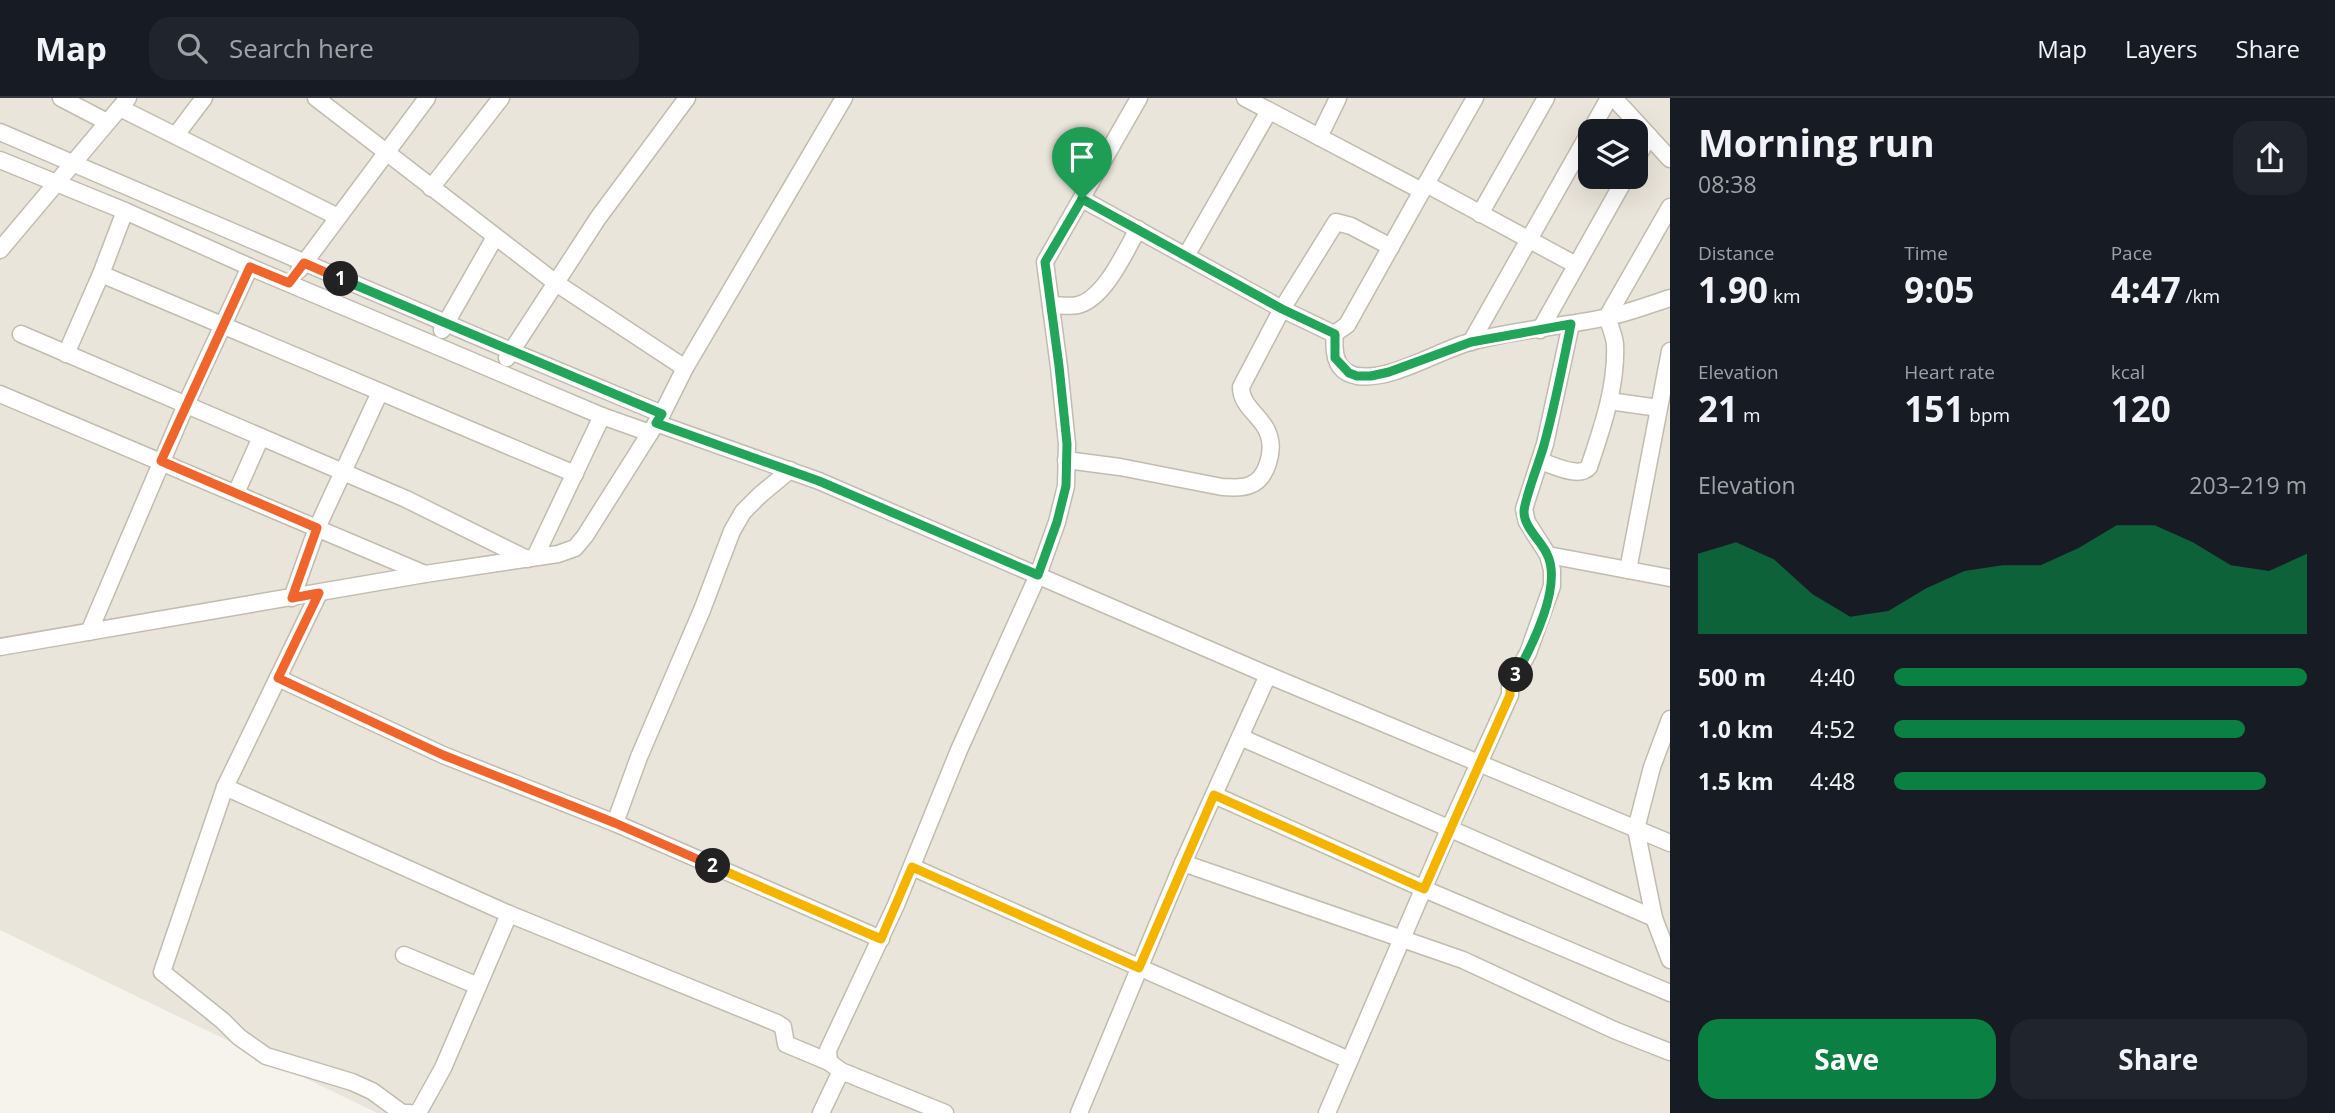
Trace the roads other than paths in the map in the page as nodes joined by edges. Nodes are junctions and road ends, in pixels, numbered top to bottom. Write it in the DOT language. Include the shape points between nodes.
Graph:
graph roads {
  1 [pos="61,98"];
  2 [pos="204,98"];
  3 [pos="427,98"];
  4 [pos="501,98"];
  5 [pos="844,98"];
  6 [pos="1245,98"];
  7 [pos="1338,98"];
  8 [pos="1475,98"];
  9 [pos="1546,98"];
  10 [pos="1612,98"];
  11 [pos="685,99"];
  12 [pos="325,101"];
  13 [pos="1132,101"];
  14 [pos="124,103"];
  15 [pos="1269,111"];
  16 [pos="107,122"];
  17 [pos="0,132"];
  18 [pos="176,135"];
  19 [pos="1649,136"];
  20 [pos="1319,137"];
  21 [pos="386,154"];
  22 [pos="1670,159"];
  23 [pos="0,160"];
  24 [pos="72,163"];
  25 [pos="57,184"];
  26 [pos="1424,187"];
  27 [pos="431,188"];
  28 [pos="1619,189"];
  29 [pos="1082,199"];
  30 [pos="1670,207"];
  31 [pos="125,211"];
  32 [pos="1480,214"];
  33 [pos="338,217"];
  34 [pos="1138,229"];
  35 [pos="495,237"];
  36 [pos="1530,241"];
  37 [pos="2,244"];
  38 [pos="1391,247"];
  39 [pos="1186,256"];
  40 [pos="304,263"];
  41 [pos="1576,265"];
  42 [pos="250,267"];
  43 [pos="101,274"];
  44 [pos="289,283"];
  45 [pos="556,283"];
  46 [pos="1670,298"];
  47 [pos="1051,305"];
  48 [pos="1282,309"];
  49 [pos="1607,317"];
  50 [pos="446,323"];
  51 [pos="1571,324"];
  52 [pos="223,325"];
  53 [pos="1540,330"];
  54 [pos="21,334"];
  55 [pos="1335,334"];
  56 [pos="1471,342"];
  57 [pos="434,345"];
  58 [pos="511,351"];
  59 [pos="1670,351"];
  60 [pos="66,354"];
  61 [pos="685,368"];
  62 [pos="499,372"];
  63 [pos="380,392"];
  64 [pos="0,394"];
  65 [pos="1609,401"];
  66 [pos="185,405"];
  67 [pos="1659,408"];
  68 [pos="603,416"];
  69 [pos="656,423"];
  70 [pos="261,437"];
  71 [pos="1066,460"];
  72 [pos="161,461"];
  73 [pos="1539,461"];
  74 [pos="790,470"];
  75 [pos="343,471"];
  76 [pos="575,474"];
  77 [pos="236,493"];
  78 [pos="317,528"];
  79 [pos="1548,555"];
  80 [pos="531,558"];
  81 [pos="1628,570"];
  82 [pos="425,574"];
  83 [pos="1038,575"];
  84 [pos="1670,578"];
  85 [pos="319,593"];
  86 [pos="292,598"];
  87 [pos="89,632"];
  88 [pos="0,647"];
  89 [pos="1268,675"];
  90 [pos="278,678"];
  91 [pos="1670,719"];
  92 [pos="1240,737"];
  93 [pos="1479,764"];
  94 [pos="225,786"];
  95 [pos="1214,795"];
  96 [pos="615,823"];
  97 [pos="1450,827"];
  98 [pos="1636,829"];
  99 [pos="1670,843"];
  100 [pos="1184,863"];
  101 [pos="912,867"];
  102 [pos="1424,889"];
  103 [pos="509,914"];
  104 [pos="1654,918"];
  105 [pos="881,939"];
  106 [pos="1403,940"];
  107 [pos="404,955"];
  108 [pos="1670,960"];
  109 [pos="1139,968"];
  110 [pos="478,986"];
  111 [pos="1670,993"];
  112 [pos="1670,1052"];
  113 [pos="1349,1060"];
  114 [pos="835,1066"];
  115 [pos="410,1113"];
  116 [pos="418,1113"];
  117 [pos="821,1113"];
  118 [pos="945,1113"];
  119 [pos="1079,1113"];
  120 [pos="1327,1113"];
  1 -- 16 [label="street"];
  2 -- 18 [label="street"];
  3 -- 21 [label="street"];
  4 -- 27 [label="street"];
  5 -- 61 [label="street"];
  6 -- 15 [label="street"];
  7 -- 20 [label="street"];
  8 -- 26 [label="street"];
  9 -- 32 [label="street"];
  10 -- 19 [label="street"];
  10 -- 36 [label="street"];
  11 -- 45 [label="street"];
  12 -- 21 [label="street"];
  13 -- 29 [label="street"];
  14 -- 16 [label="street"];
  14 -- 18 [label="street"];
  15 -- 20 [label="street"];
  15 -- 39 [label="street"];
  16 -- 24 [label="street"];
  17 -- 24 [label="street"];
  18 -- 33 [label="street"];
  19 -- 22 [label="street"];
  20 -- 26 [label="street"];
  21 -- 27 [label="street"];
  21 -- 33 [label="street"];
  23 -- 25 [label="street"];
  24 -- 25 [label="street"];
  24 -- 40 [label="street"];
  25 -- 31 [label="street"];
  25 -- 37 [label="street"];
  26 -- 32 [label="street"];
  26 -- 38 [label="street"];
  27 -- 35 [label="street"];
  28 -- 41 [label="street"];
  29 -- 34 [label="street"];
  29 -- 47 [label="street" via="1045,262"];
  30 -- 49 [label="street"];
  31 -- 42 [label="street"];
  31 -- 43 [label="street"];
  32 -- 36 [label="street"];
  33 -- 40 [label="street"];
  34 -- 39 [label="street"];
  34 -- 47 [label="street" via="1113,273 1089,300"];
  35 -- 45 [label="street"];
  35 -- 50 [label="street"];
  36 -- 41 [label="street"];
  36 -- 56 [label="street"];
  38 -- 48 [label="street" via="1336,222"];
  38 -- 55 [label="street" via="1347,325"];
  39 -- 48 [label="street"];
  40 -- 44 [label="street"];
  40 -- 50 [label="street"];
  41 -- 53 [label="street"];
  42 -- 44 [label="street"];
  42 -- 52 [label="street"];
  43 -- 52 [label="street"];
  43 -- 60 [label="street"];
  44 -- 57 [label="street"];
  45 -- 58 [label="street"];
  45 -- 61 [label="street"];
  46 -- 49 [label="street"];
  47 -- 71 [label="street"];
  48 -- 55 [label="street"];
  48 -- 71 [label="street" via="1241,387 1246,403 1268,432 1271,446 1261,478 1251,485 1222,487"];
  49 -- 51 [label="street"];
  49 -- 65 [label="street" via="1615,342"];
  50 -- 57 [label="street"];
  50 -- 58 [label="street"];
  51 -- 53 [label="street"];
  51 -- 73 [label="street"];
  52 -- 63 [label="street"];
  52 -- 66 [label="street"];
  53 -- 56 [label="street"];
  54 -- 60 [label="street"];
  55 -- 56 [label="street" via="1335,358 1357,376 1389,372"];
  57 -- 62 [label="street"];
  58 -- 62 [label="street"];
  58 -- 69 [label="street"];
  59 -- 67 [label="street"];
  60 -- 66 [label="street"];
  61 -- 69 [label="street"];
  62 -- 68 [label="street"];
  63 -- 75 [label="street"];
  63 -- 76 [label="street"];
  64 -- 72 [label="street"];
  65 -- 67 [label="street"];
  65 -- 73 [label="street" via="1586,471"];
  66 -- 70 [label="street"];
  66 -- 72 [label="street"];
  67 -- 81 [label="street"];
  68 -- 69 [label="street"];
  68 -- 76 [label="street"];
  69 -- 74 [label="street"];
  69 -- 80 [label="street" via="575,548"];
  70 -- 75 [label="street"];
  70 -- 77 [label="street"];
  71 -- 83 [label="street" via="1066,486"];
  72 -- 77 [label="street"];
  72 -- 87 [label="street"];
  73 -- 79 [label="street" via="1524,516"];
  74 -- 83 [label="street"];
  74 -- 96 [label="street" via="743,512 732,531"];
  75 -- 78 [label="street"];
  75 -- 80 [label="street"];
  76 -- 80 [label="street"];
  77 -- 78 [label="street"];
  78 -- 82 [label="street"];
  78 -- 86 [label="street"];
  79 -- 81 [label="street"];
  79 -- 93 [label="street" via="1552,570 1548,596"];
  80 -- 82 [label="street"];
  81 -- 84 [label="street"];
  82 -- 85 [label="street"];
  83 -- 89 [label="street"];
  83 -- 101 [label="street"];
  85 -- 86 [label="street"];
  85 -- 90 [label="street"];
  86 -- 87 [label="street"];
  87 -- 88 [label="street"];
  89 -- 92 [label="street"];
  89 -- 93 [label="street"];
  90 -- 94 [label="street"];
  90 -- 96 [label="street" via="443,755"];
  91 -- 98 [label="street"];
  92 -- 95 [label="street"];
  92 -- 97 [label="street"];
  93 -- 97 [label="street"];
  93 -- 98 [label="street"];
  94 -- 103 [label="street"];
  94 -- 115 [label="street" via="162,972 266,1056 352,1082 402,1113"];
  95 -- 100 [label="street"];
  95 -- 102 [label="street"];
  96 -- 105 [label="street"];
  97 -- 102 [label="street"];
  97 -- 104 [label="street"];
  98 -- 99 [label="street"];
  98 -- 104 [label="street"];
  100 -- 106 [label="street"];
  100 -- 109 [label="street"];
  101 -- 105 [label="street"];
  101 -- 109 [label="street"];
  102 -- 106 [label="street"];
  102 -- 111 [label="street"];
  103 -- 110 [label="street"];
  103 -- 114 [label="street" via="778,1023 783,1027 783,1042"];
  104 -- 108 [label="street"];
  105 -- 114 [label="street" via="828,1050"];
  106 -- 112 [label="street" via="1463,960"];
  106 -- 113 [label="street"];
  107 -- 110 [label="street"];
  109 -- 113 [label="street"];
  109 -- 119 [label="street"];
  110 -- 116 [label="street"];
  113 -- 120 [label="street"];
  114 -- 117 [label="street"];
  114 -- 118 [label="street"];
}
